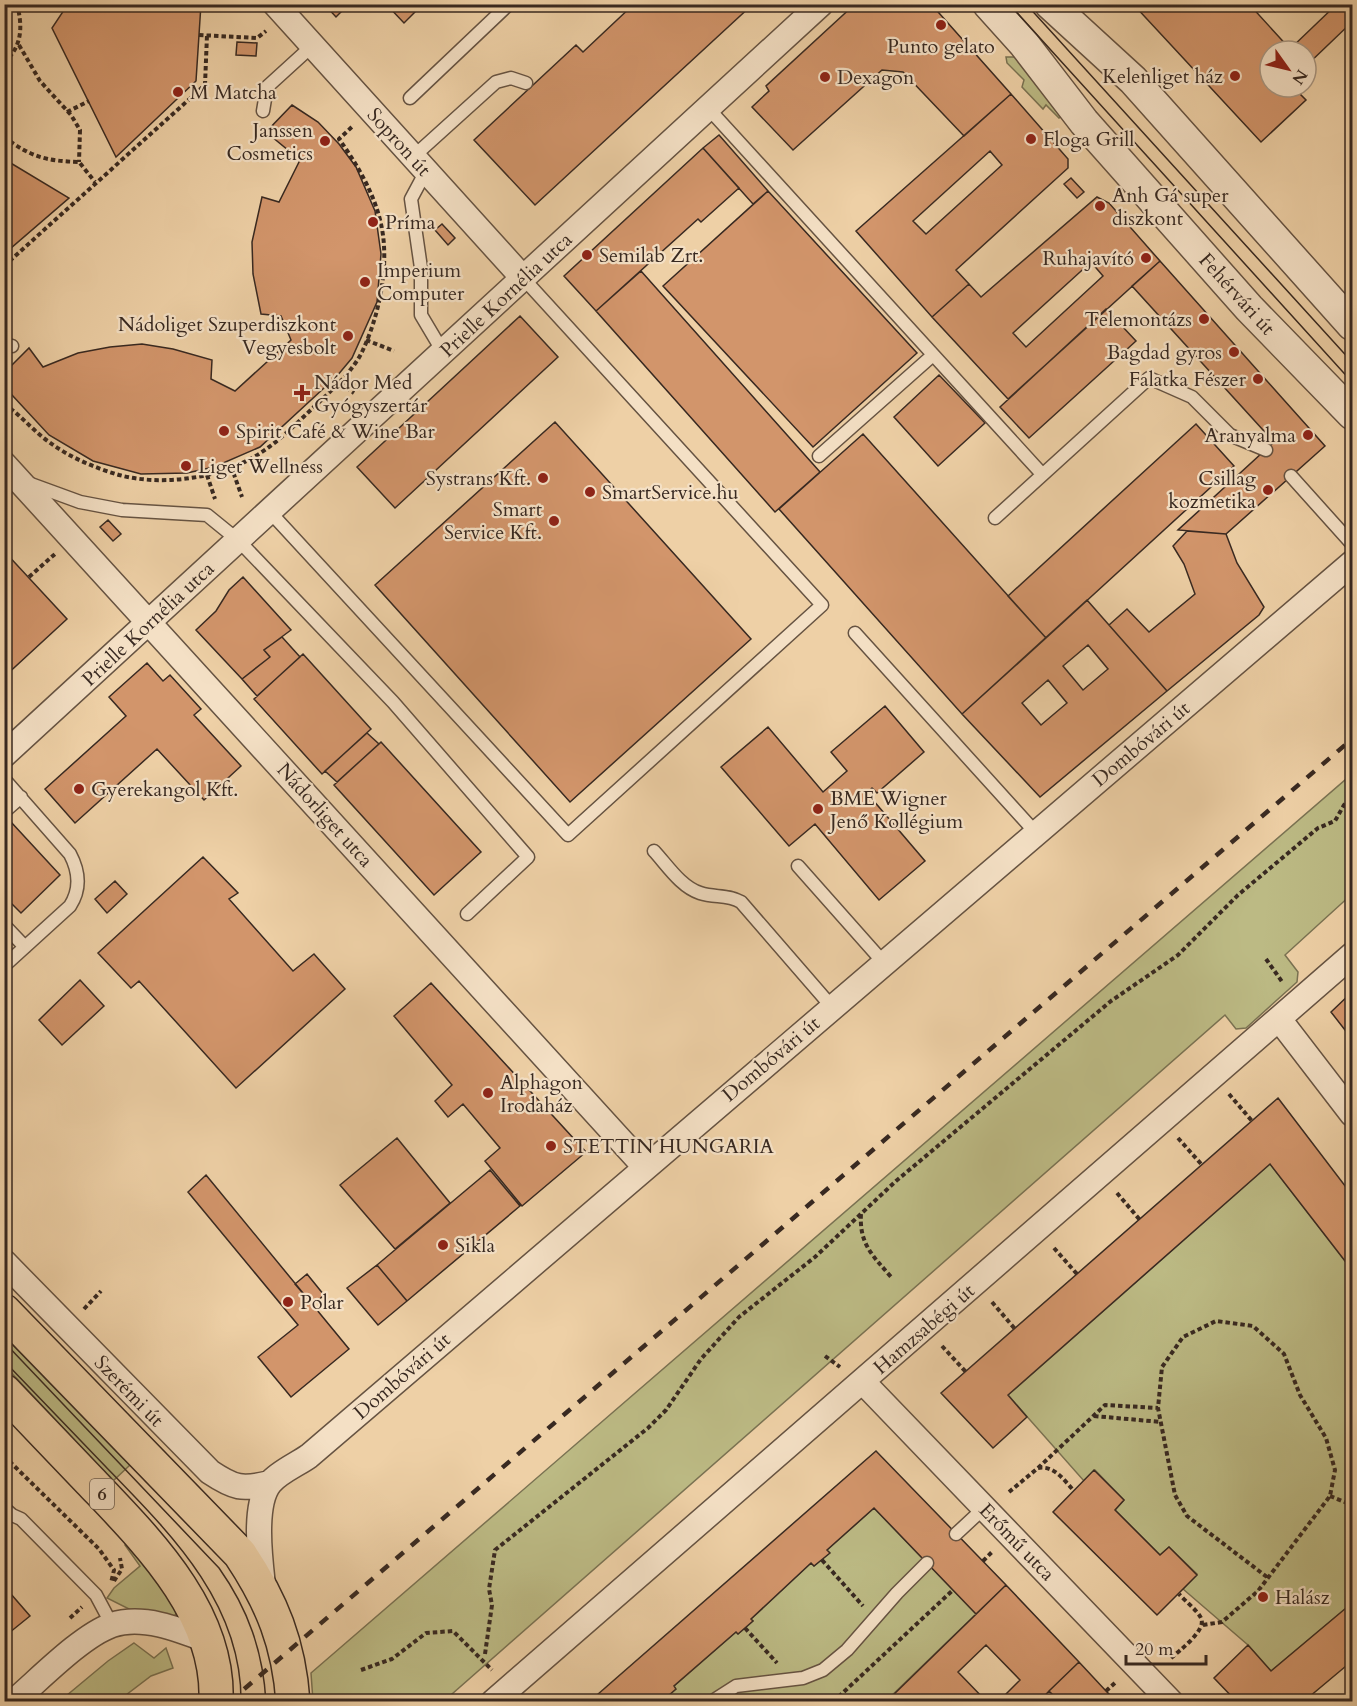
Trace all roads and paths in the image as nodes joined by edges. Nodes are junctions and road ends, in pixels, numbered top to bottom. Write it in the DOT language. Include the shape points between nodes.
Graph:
graph roads {
  1 [pos="17,4"];
  2 [pos="509,4"];
  3 [pos="821,4"];
  4 [pos="988,4"];
  5 [pos="1050,4"];
  6 [pos="281,11"];
  7 [pos="199,34"];
  8 [pos="207,35"];
  9 [pos="19,45"];
  10 [pos="312,46"];
  11 [pos="4,63"];
  12 [pos="526,83"];
  13 [pos="410,98"];
  14 [pos="89,101"];
  15 [pos="708,108"];
  16 [pos="263,111"];
  17 [pos="68,112"];
  18 [pos="356,124"];
  19 [pos="4,137"];
  20 [pos="79,162"];
  21 [pos="419,164"];
  22 [pos="95,182"];
  23 [pos="4,266"];
  24 [pos="523,278"];
  25 [pos="1353,325"];
  26 [pos="366,340"];
  27 [pos="394,351"];
  28 [pos="443,352"];
  29 [pos="933,355"];
  30 [pos="340,383"];
  31 [pos="354,393"];
  32 [pos="4,404"];
  33 [pos="1353,414"];
  34 [pos="1266,450"];
  35 [pos="819,456"];
  36 [pos="231,466"];
  37 [pos="11,472"];
  38 [pos="1042,474"];
  39 [pos="1291,476"];
  40 [pos="242,497"];
  41 [pos="270,512"];
  42 [pos="994,518"];
  43 [pos="239,541"];
  44 [pos="1353,544"];
  45 [pos="57,552"];
  46 [pos="1353,563"];
  47 [pos="29,577"];
  48 [pos="149,623"];
  49 [pos="855,633"];
  50 [pos="4,755"];
  51 [pos="4,779"];
  52 [pos="21,797"];
  53 [pos="1353,798"];
  54 [pos="4,812"];
  55 [pos="1036,833"];
  56 [pos="654,851"];
  57 [pos="798,866"];
  58 [pos="467,914"];
  59 [pos="4,925"];
  60 [pos="25,947"];
  61 [pos="1353,955"];
  62 [pos="884,963"];
  63 [pos="4,966"];
  64 [pos="832,1007"];
  65 [pos="1279,1019"];
  66 [pos="1228,1094"];
  67 [pos="1353,1114"];
  68 [pos="1252,1121"];
  69 [pos="1178,1137"];
  70 [pos="1202,1165"];
  71 [pos="645,1167"];
  72 [pos="1116,1192"];
  73 [pos="861,1214"];
  74 [pos="1140,1220"];
  75 [pos="1054,1247"];
  76 [pos="4,1262"];
  77 [pos="1077,1274"];
  78 [pos="892,1278"];
  79 [pos="101,1292"];
  80 [pos="992,1302"];
  81 [pos="4,1311"];
  82 [pos="90,1315"];
  83 [pos="1015,1329"];
  84 [pos="942,1346"];
  85 [pos="966,1372"];
  86 [pos="863,1382"];
  87 [pos="4,1391"];
  88 [pos="1158,1408"];
  89 [pos="1093,1416"];
  90 [pos="1161,1422"];
  91 [pos="4,1456"];
  92 [pos="1038,1468"];
  93 [pos="270,1483"];
  94 [pos="1074,1491"];
  95 [pos="1009,1492"];
  96 [pos="1330,1496"];
  97 [pos="1353,1504"];
  98 [pos="4,1508"];
  99 [pos="984,1508"];
  100 [pos="956,1534"];
  101 [pos="997,1547"];
  102 [pos="119,1556"];
  103 [pos="822,1560"];
  104 [pos="983,1561"];
  105 [pos="927,1563"];
  106 [pos="1267,1577"];
  107 [pos="114,1582"];
  108 [pos="263,1589"];
  109 [pos="953,1590"];
  110 [pos="1179,1594"];
  111 [pos="96,1595"];
  112 [pos="69,1618"];
  113 [pos="874,1619"];
  114 [pos="112,1625"];
  115 [pos="1203,1625"];
  116 [pos="745,1628"];
  117 [pos="206,1640"];
  118 [pos="1171,1658"];
  119 [pos="361,1670"];
  120 [pos="1121,1677"];
  121 [pos="792,1680"];
  122 [pos="1106,1690"];
  123 [pos="1159,1697"];
  124 [pos="13,1701"];
  125 [pos="216,1701"];
  126 [pos="293,1701"];
  127 [pos="493,1701"];
  128 [pos="711,1701"];
  129 [pos="833,1701"];
  1 -- 9 [label="path" via="22,22"];
  2 -- 13 [label="lane"];
  3 -- 15 [label="street, Prielle Kornélia utca"];
  4 -- 33 [label="street, Fehérvári út" via="1084,122 1256,316"];
  5 -- 25 [label="street" via="1133,80"];
  6 -- 8 [label="path" via="257,38"];
  6 -- 10 [label="street, Sopron út"];
  7 -- 8 [label="path"];
  8 -- 22 [label="path" via="205,85"];
  9 -- 11 [label="path"];
  9 -- 17 [label="path" via="40,81"];
  10 -- 16 [label="lane" via="267,87"];
  10 -- 21 [label="street, Sopron út"];
  12 -- 21 [label="lane" via="511,78 496,82"];
  14 -- 17 [label="path"];
  15 -- 24 [label="street, Prielle Kornélia utca"];
  15 -- 29 [label="lane"];
  17 -- 20 [label="path" via="80,130"];
  18 -- 26 [label="path" via="339,139 374,198 384,244 383,278"];
  19 -- 20 [label="path" via="23,151 48,161"];
  20 -- 22 [label="path"];
  21 -- 24 [label="street, Sopron út"];
  21 -- 28 [label="lane" via="411,199 421,268 420,315"];
  22 -- 23 [label="path"];
  24 -- 28 [label="street, Prielle Kornélia utca"];
  24 -- 41 [label="lane" via="822,606 568,835"];
  26 -- 27 [label="path"];
  26 -- 30 [label="path" via="362,353"];
  28 -- 41 [label="street, Prielle Kornélia utca"];
  29 -- 35 [label="lane"];
  29 -- 38 [label="lane"];
  30 -- 31 [label="path"];
  30 -- 36 [label="path" via="294,426 251,458"];
  32 -- 36 [label="path" via="49,442 79,460 120,475 155,480 207,475"];
  34 -- 38 [label="lane" via="1230,435 1192,397 1149,378"];
  36 -- 40 [label="path"];
  37 -- 43 [label="lane" via="80,502 122,510 207,515"];
  37 -- 48 [label="street, Nádorliget utca"];
  38 -- 42 [label="lane"];
  39 -- 44 [label="lane"];
  41 -- 43 [label="street, Prielle Kornélia utca"];
  43 -- 48 [label="street, Prielle Kornélia utca"];
  43 -- 58 [label="lane" via="393,702 528,857"];
  45 -- 47 [label="path"];
  46 -- 55 [label="street, Dombóvári út"];
  48 -- 50 [label="street, Prielle Kornélia utca"];
  48 -- 71 [label="street, Nádorliget utca"];
  49 -- 55 [label="lane"];
  51 -- 52 [label="lane"];
  52 -- 54 [label="lane"];
  52 -- 60 [label="lane" via="70,854 78,880 70,906"];
  53 -- 73 [label="path" via="1335,821 1318,828 1247,888 1178,956 1111,1001"];
  55 -- 62 [label="street, Dombóvári út"];
  56 -- 64 [label="lane" via="692,890 709,896 731,896 741,902"];
  57 -- 62 [label="lane"];
  59 -- 60 [label="lane"];
  60 -- 63 [label="lane"];
  61 -- 65 [label="street, Hamzsabégi út"];
  62 -- 64 [label="street, Dombóvári út"];
  64 -- 71 [label="street, Dombóvári út"];
  65 -- 67 [label="street"];
  65 -- 86 [label="street, Hamzsabégi út"];
  66 -- 68 [label="path"];
  69 -- 70 [label="path"];
  71 -- 93 [label="street, Dombóvári út" via="309,1456"];
  72 -- 74 [label="path"];
  73 -- 78 [label="path" via="860,1233"];
  73 -- 119 [label="path" via="815,1257 739,1317 648,1428 495,1551 489,1589 490,1623 483,1656 453,1631 426,1633 392,1659"];
  75 -- 77 [label="path"];
  76 -- 93 [label="street, Szerémi út" via="210,1472 229,1485 247,1488"];
  79 -- 82 [label="path" via="84,1309"];
  80 -- 83 [label="path"];
  81 -- 108 [label="main road, Szerémi út" via="240,1554"];
  84 -- 85 [label="path"];
  86 -- 99 [label="street, Erőmű utca"];
  86 -- 127 [label="street, Hamzsabégi út"];
  87 -- 117 [label="main road, 6" via="124,1516 169,1569 191,1603"];
  88 -- 89 [label="path" via="1105,1405"];
  88 -- 90 [label="path"];
  88 -- 96 [label="path" via="1162,1367 1183,1337 1216,1321 1253,1326 1284,1354 1300,1395 1326,1438 1335,1470"];
  89 -- 90 [label="path"];
  89 -- 92 [label="path"];
  90 -- 106 [label="path" via="1174,1495 1187,1516"];
  91 -- 107 [label="path" via="99,1550 114,1570"];
  92 -- 94 [label="path" via="1050,1467"];
  92 -- 95 [label="path"];
  93 -- 108 [label="street" via="260,1512"];
  96 -- 97 [label="path"];
  96 -- 106 [label="path"];
  98 -- 111 [label="lane" via="21,1519"];
  99 -- 100 [label="lane"];
  99 -- 123 [label="street, Erőmű utca"];
  101 -- 104 [label="path"];
  102 -- 107 [label="path" via="122,1569"];
  103 -- 113 [label="path"];
  105 -- 113 [label="lane"];
  106 -- 115 [label="path" via="1258,1591 1222,1622"];
  107 -- 111 [label="path"];
  108 -- 126 [label="main road, Szerémi út" via="277,1619 288,1659"];
  109 -- 129 [label="path"];
  110 -- 115 [label="path"];
  111 -- 112 [label="path"];
  111 -- 114 [label="lane"];
  113 -- 121 [label="lane" via="823,1670"];
  114 -- 117 [label="street" via="149,1623"];
  114 -- 124 [label="street" via="90,1637"];
  115 -- 118 [label="path"];
  116 -- 121 [label="path"];
  117 -- 125 [label="main road" via="214,1666"];
  120 -- 122 [label="path"];
  121 -- 128 [label="lane" via="736,1686"];
}
